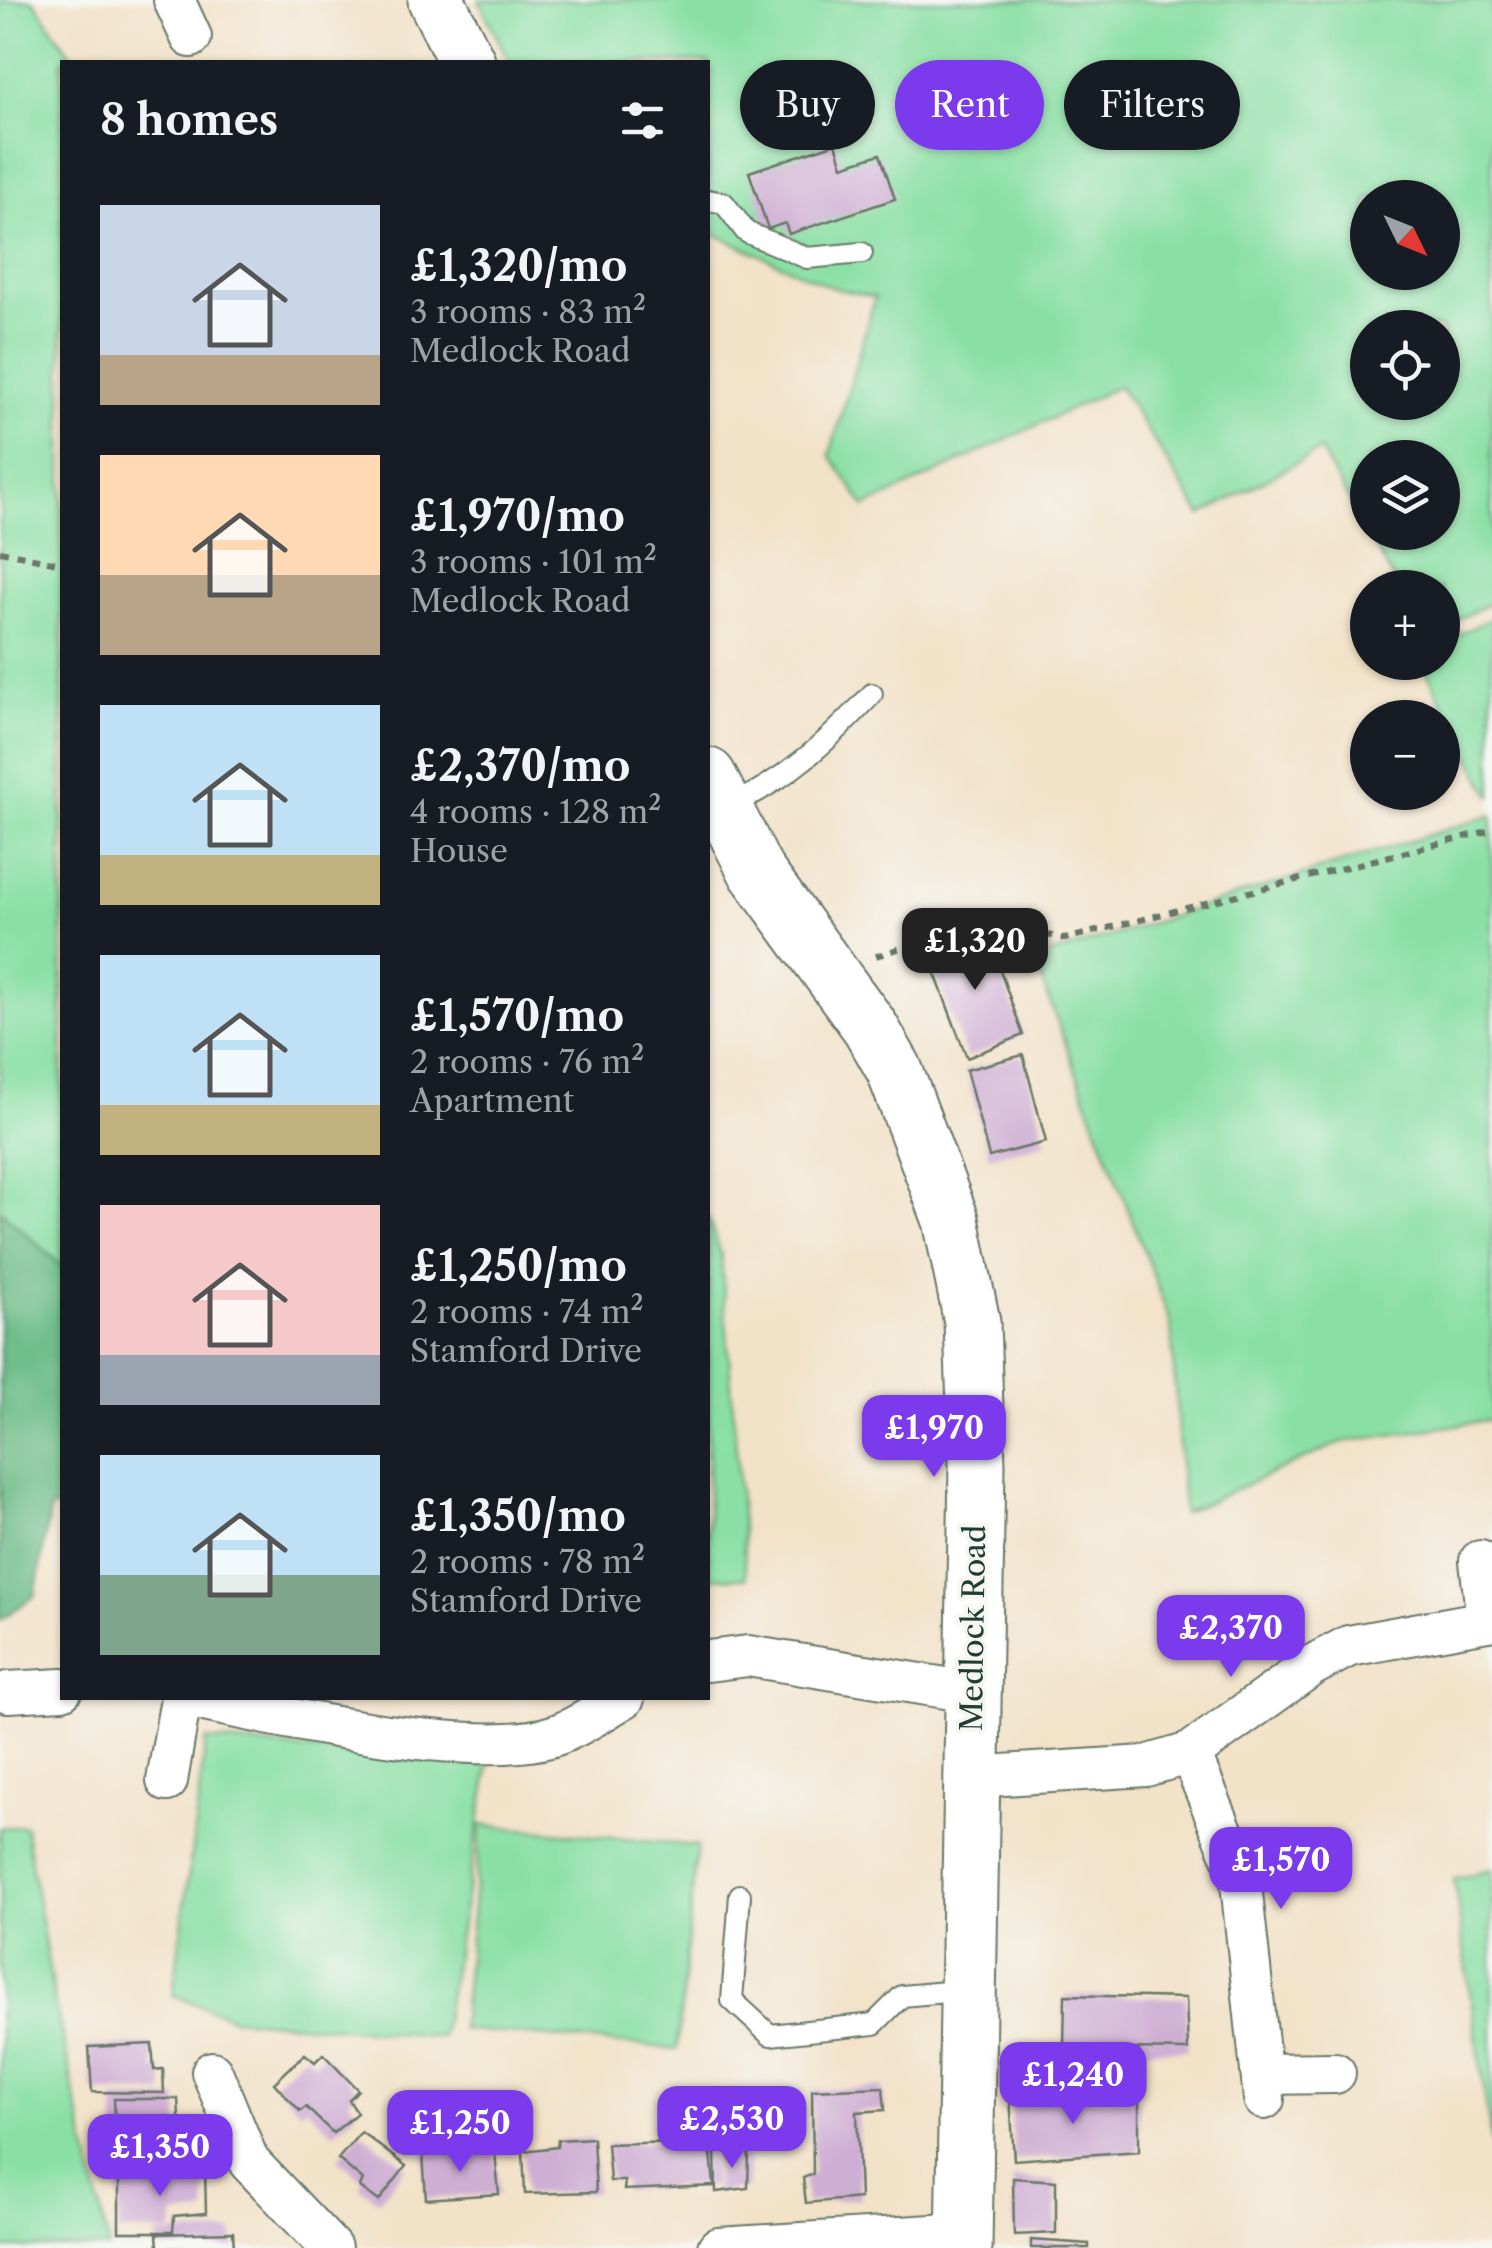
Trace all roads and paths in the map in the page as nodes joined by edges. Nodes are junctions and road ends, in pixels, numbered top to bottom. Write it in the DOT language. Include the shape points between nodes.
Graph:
graph roads {
  1 [pos="174,0"];
  2 [pos="436,0"];
  3 [pos="191,37"];
  4 [pos="465,60"];
  5 [pos="710,200"];
  6 [pos="862,253"];
  7 [pos="0,550"];
  8 [pos="60,564"];
  9 [pos="872,694"];
  10 [pos="715,793"];
  11 [pos="1492,830"];
  12 [pos="834,977"];
  13 [pos="1480,1561"];
  14 [pos="1489,1621"];
  15 [pos="710,1661"];
  16 [pos="60,1689"];
  17 [pos="8,1692"];
  18 [pos="970,1692"];
  19 [pos="181,1700"];
  20 [pos="201,1700"];
  21 [pos="620,1700"];
  22 [pos="1190,1753"];
  23 [pos="970,1777"];
  24 [pos="167,1781"];
  25 [pos="740,1895"];
  26 [pos="968,1990"];
  27 [pos="212,2072"];
  28 [pos="1334,2073"];
  29 [pos="965,2240"];
  30 [pos="331,2248"];
  31 [pos="718,2248"];
  1 -- 3 [label="street"];
  2 -- 4 [label="street"];
  5 -- 6 [label="lane" via="724,203 746,232 807,258"];
  7 -- 8 [label="path"];
  9 -- 10 [label="lane" via="793,772"];
  10 -- 12 [label="street, Medlock Road" via="764,882"];
  11 -- 12 [label="path" via="1065,939 985,922 893,948"];
  12 -- 18 [label="street, Medlock Road" via="870,1027 912,1110 952,1220 972,1322 977,1465"];
  13 -- 14 [label="street"];
  14 -- 22 [label="street" via="1348,1646"];
  15 -- 18 [label="street" via="748,1656"];
  16 -- 17 [label="street"];
  18 -- 23 [label="street, Medlock Road"];
  19 -- 24 [label="street"];
  20 -- 21 [label="street" via="382,1734 487,1743 555,1736"];
  22 -- 23 [label="street" via="1146,1766"];
  22 -- 28 [label="street" via="1240,1874 1263,2086"];
  23 -- 26 [label="street, Medlock Road"];
  25 -- 26 [label="lane" via="732,2000 770,2036 874,2024 902,1996"];
  26 -- 29 [label="street, Medlock Road"];
  27 -- 30 [label="street" via="250,2162"];
  29 -- 31 [label="street"];
}
